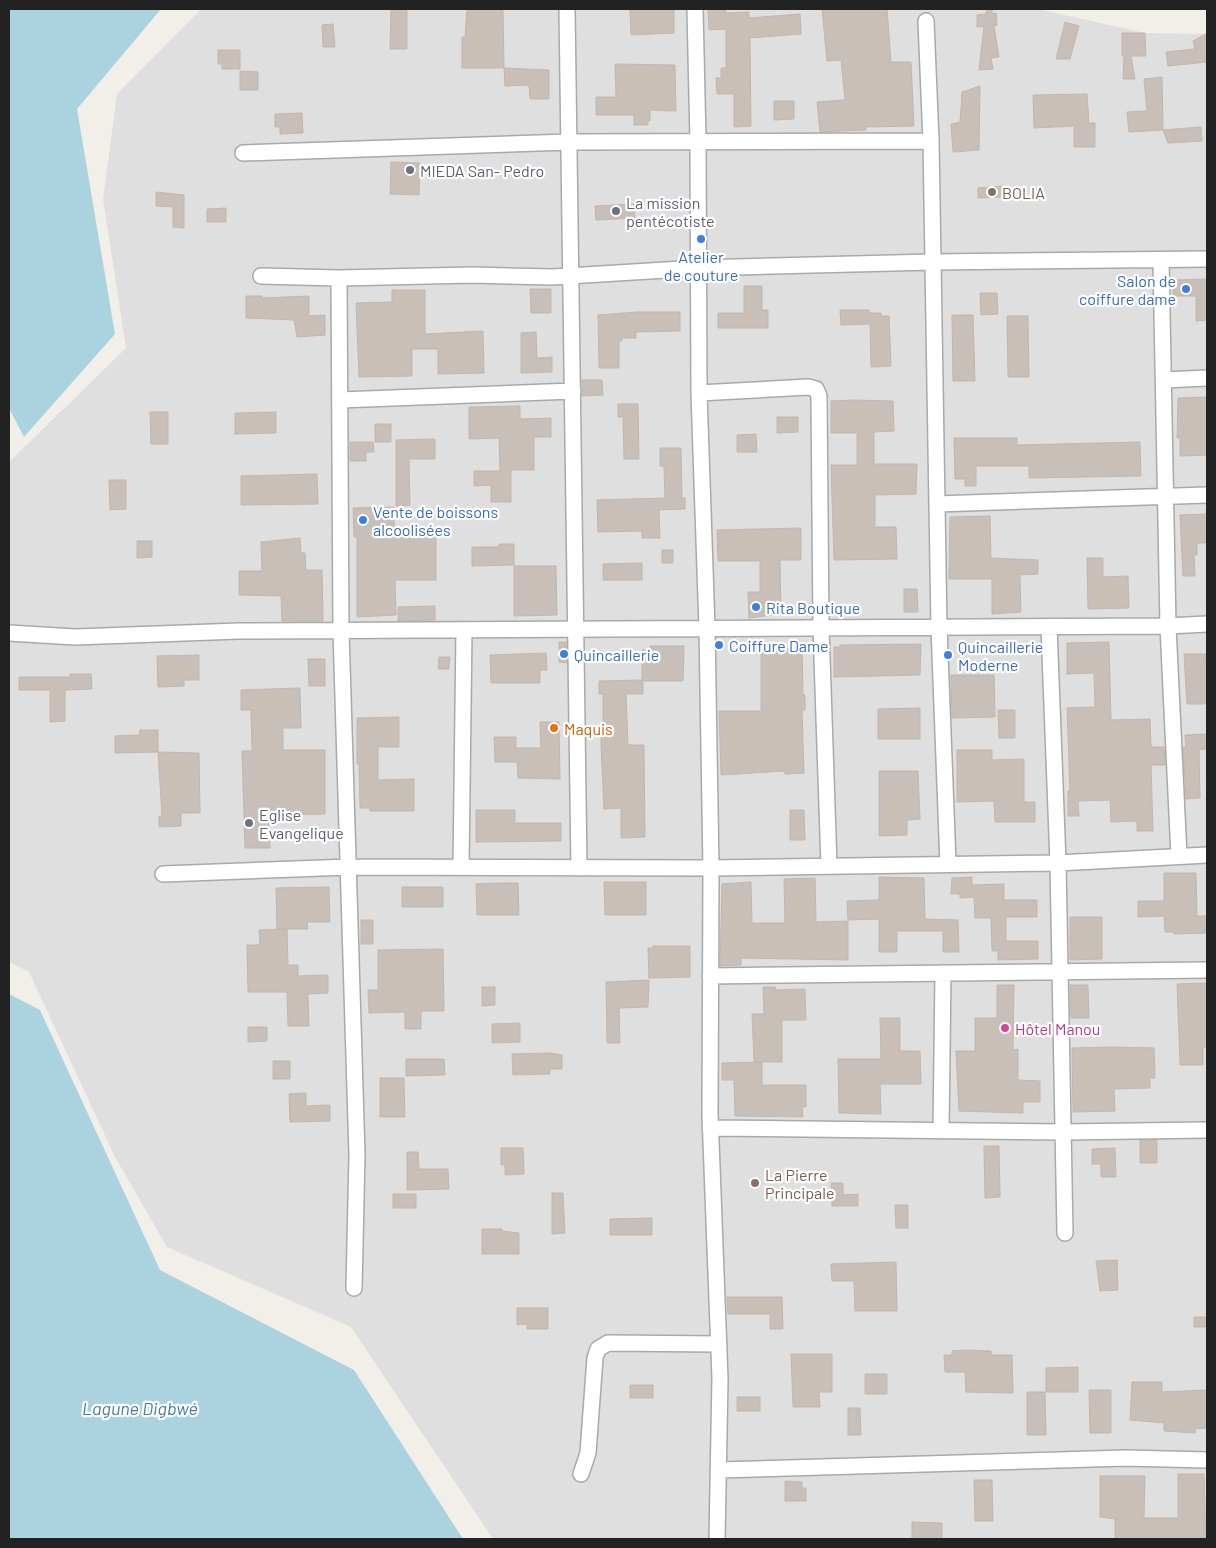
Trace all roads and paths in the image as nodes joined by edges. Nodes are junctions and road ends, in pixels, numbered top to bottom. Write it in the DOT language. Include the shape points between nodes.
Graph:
graph roads {
  1 [pos="567,9"];
  2 [pos="695,9"];
  3 [pos="926,21"];
  4 [pos="698,141"];
  5 [pos="931,141"];
  6 [pos="569,142"];
  7 [pos="243,153"];
  8 [pos="1207,259"];
  9 [pos="1161,260"];
  10 [pos="933,262"];
  11 [pos="698,268"];
  12 [pos="261,276"];
  13 [pos="571,276"];
  14 [pos="339,278"];
  15 [pos="1207,378"];
  16 [pos="1164,380"];
  17 [pos="573,391"];
  18 [pos="699,393"];
  19 [pos="340,400"];
  20 [pos="1207,495"];
  21 [pos="1166,496"];
  22 [pos="937,504"];
  23 [pos="1207,624"];
  24 [pos="1168,626"];
  25 [pos="939,627"];
  26 [pos="1049,627"];
  27 [pos="707,628"];
  28 [pos="821,628"];
  29 [pos="577,629"];
  30 [pos="464,630"];
  31 [pos="341,631"];
  32 [pos="9,633"];
  33 [pos="1207,855"];
  34 [pos="1179,856"];
  35 [pos="1058,863"];
  36 [pos="948,864"];
  37 [pos="829,866"];
  38 [pos="349,867"];
  39 [pos="461,867"];
  40 [pos="579,868"];
  41 [pos="711,868"];
  42 [pos="163,874"];
  43 [pos="1207,970"];
  44 [pos="1059,971"];
  45 [pos="943,973"];
  46 [pos="710,976"];
  47 [pos="710,1128"];
  48 [pos="1207,1130"];
  49 [pos="941,1131"];
  50 [pos="1063,1132"];
  51 [pos="1065,1233"];
  52 [pos="354,1288"];
  53 [pos="719,1344"];
  54 [pos="1207,1460"];
  55 [pos="718,1470"];
  56 [pos="581,1474"];
  57 [pos="717,1539"];
  1 -- 6 [label="street"];
  2 -- 4 [label="street"];
  3 -- 5 [label="street"];
  4 -- 5 [label="street"];
  4 -- 6 [label="street"];
  4 -- 11 [label="street"];
  5 -- 10 [label="street"];
  6 -- 7 [label="street"];
  6 -- 13 [label="street"];
  8 -- 9 [label="street"];
  9 -- 10 [label="street"];
  9 -- 16 [label="street"];
  10 -- 11 [label="street"];
  10 -- 22 [label="street"];
  11 -- 13 [label="street"];
  11 -- 18 [label="street"];
  12 -- 14 [label="street"];
  13 -- 14 [label="street"];
  13 -- 17 [label="street"];
  14 -- 19 [label="street"];
  15 -- 16 [label="street"];
  16 -- 21 [label="street"];
  17 -- 19 [label="street"];
  17 -- 29 [label="street"];
  18 -- 27 [label="street"];
  18 -- 28 [label="street" via="816,389 819,396"];
  19 -- 31 [label="street"];
  20 -- 21 [label="street"];
  21 -- 22 [label="street"];
  21 -- 24 [label="street"];
  22 -- 25 [label="street"];
  23 -- 24 [label="street"];
  24 -- 26 [label="street"];
  24 -- 34 [label="street"];
  25 -- 26 [label="street"];
  25 -- 28 [label="street"];
  25 -- 36 [label="street"];
  26 -- 35 [label="street"];
  27 -- 28 [label="street"];
  27 -- 29 [label="street"];
  27 -- 41 [label="street"];
  28 -- 37 [label="street"];
  29 -- 30 [label="street"];
  29 -- 40 [label="street"];
  30 -- 31 [label="street"];
  30 -- 39 [label="street"];
  31 -- 32 [label="street" via="75,637"];
  31 -- 38 [label="street"];
  33 -- 34 [label="street"];
  34 -- 35 [label="street"];
  35 -- 36 [label="street"];
  35 -- 44 [label="street"];
  36 -- 37 [label="street"];
  37 -- 41 [label="street"];
  38 -- 39 [label="street"];
  38 -- 42 [label="street"];
  38 -- 52 [label="street" via="357,1155"];
  39 -- 40 [label="street"];
  40 -- 41 [label="street"];
  41 -- 46 [label="street"];
  43 -- 44 [label="street"];
  44 -- 45 [label="street"];
  44 -- 50 [label="street"];
  45 -- 46 [label="street"];
  45 -- 49 [label="street"];
  46 -- 47 [label="street"];
  47 -- 49 [label="street"];
  47 -- 53 [label="street"];
  48 -- 50 [label="street"];
  49 -- 50 [label="street"];
  50 -- 51 [label="street"];
  53 -- 55 [label="street"];
  53 -- 56 [label="street" via="608,1344 598,1349 588,1453"];
  54 -- 55 [label="street" via="1126,1458"];
  55 -- 57 [label="street"];
}
